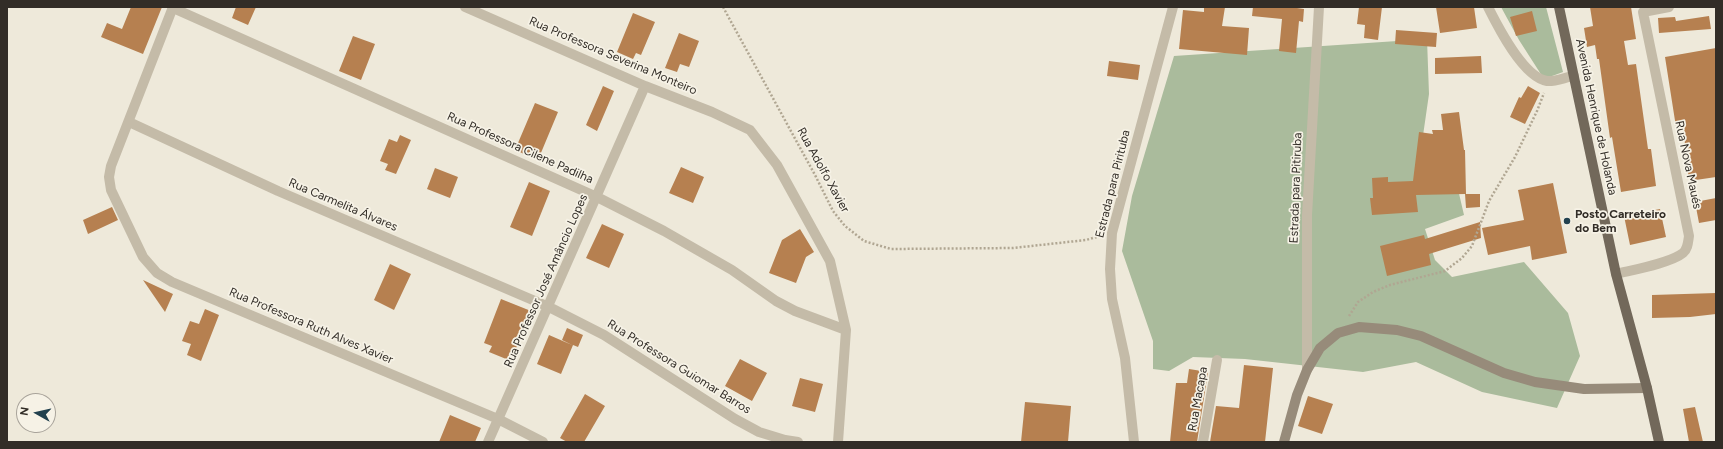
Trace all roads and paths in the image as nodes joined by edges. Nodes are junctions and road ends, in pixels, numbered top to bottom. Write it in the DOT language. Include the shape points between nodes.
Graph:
graph roads {
  1 [pos="465,7"];
  2 [pos="722,7"];
  3 [pos="1173,7"];
  4 [pos="1319,7"];
  5 [pos="1488,7"];
  6 [pos="1559,7"];
  7 [pos="1669,7"];
  8 [pos="173,8"];
  9 [pos="1642,9"];
  10 [pos="1574,76"];
  11 [pos="1548,82"];
  12 [pos="645,86"];
  13 [pos="129,122"];
  14 [pos="597,197"];
  15 [pos="1112,233"];
  16 [pos="1616,274"];
  17 [pos="549,307"];
  18 [pos="846,330"];
  19 [pos="1338,334"];
  20 [pos="1217,360"];
  21 [pos="1307,370"];
  22 [pos="1647,388"];
  23 [pos="498,419"];
  24 [pos="488,442"];
  25 [pos="543,442"];
  26 [pos="798,442"];
  27 [pos="838,442"];
  28 [pos="1134,442"];
  29 [pos="1203,442"];
  30 [pos="1284,442"];
  31 [pos="1659,442"];
  1 -- 12 [label="street, Rua Professora Severina Monteiro"];
  2 -- 15 [label="path, Rua Adolfo Xavier" via="833,211 845,226 864,241 891,248 1013,248 1086,240"];
  3 -- 15 [label="street, Estrada para Pirituba"];
  4 -- 21 [label="street, Estrada para Pitiruba" via="1306,215"];
  5 -- 11 [label="street" via="1502,35 1521,61 1539,79"];
  6 -- 10 [label="main road, Avenida Henrique de Holanda"];
  7 -- 9 [label="street, Rua Nova Maués"];
  8 -- 13 [label="street"];
  8 -- 14 [label="street, Rua Professora Cilene Padilha"];
  9 -- 16 [label="street, Rua Nova Maués" via="1689,236 1688,246 1683,253 1672,259"];
  10 -- 11 [label="street"];
  10 -- 16 [label="main road, Avenida Henrique de Holanda"];
  11 -- 19 [label="path" via="1515,157 1489,201 1472,246 1462,258 1445,271 1390,285 1374,292 1358,302"];
  12 -- 14 [label="street, Rua Professor José Amâncio Lopes"];
  12 -- 18 [label="street, Rua Professora Severina Monteiro" via="750,130 777,165 830,261"];
  13 -- 17 [label="street, Rua Carmelita Álvares" via="278,191"];
  13 -- 23 [label="street, Rua Professora Ruth Alves Xavier" via="111,166 111,190 143,257 157,273 172,282"];
  14 -- 17 [label="street, Rua Professor José Amâncio Lopes"];
  14 -- 18 [label="street, Rua Professora Cilene Padilha" via="732,270 776,301"];
  15 -- 28 [label="street, Estrada para Pirituba" via="1112,299 1125,358"];
  16 -- 22 [label="main road, Avenida Henrique de Holanda"];
  17 -- 23 [label="street, Rua Professor José Amâncio Lopes"];
  17 -- 26 [label="street, Rua Professora Guiomar Barros" via="604,335 735,420 759,432"];
  18 -- 27 [label="street"];
  19 -- 21 [label="main road" via="1320,348"];
  19 -- 22 [label="main road" via="1359,327 1396,330 1421,336 1490,368 1535,382 1584,390"];
  20 -- 29 [label="street, Rua Macapa"];
  21 -- 30 [label="main road"];
  22 -- 31 [label="main road, Avenida Henrique de Holanda"];
  23 -- 24 [label="street, Rua Professor José Amâncio Lopes"];
  23 -- 25 [label="street, Rua Professora Ruth Alves Xavier"];
}
